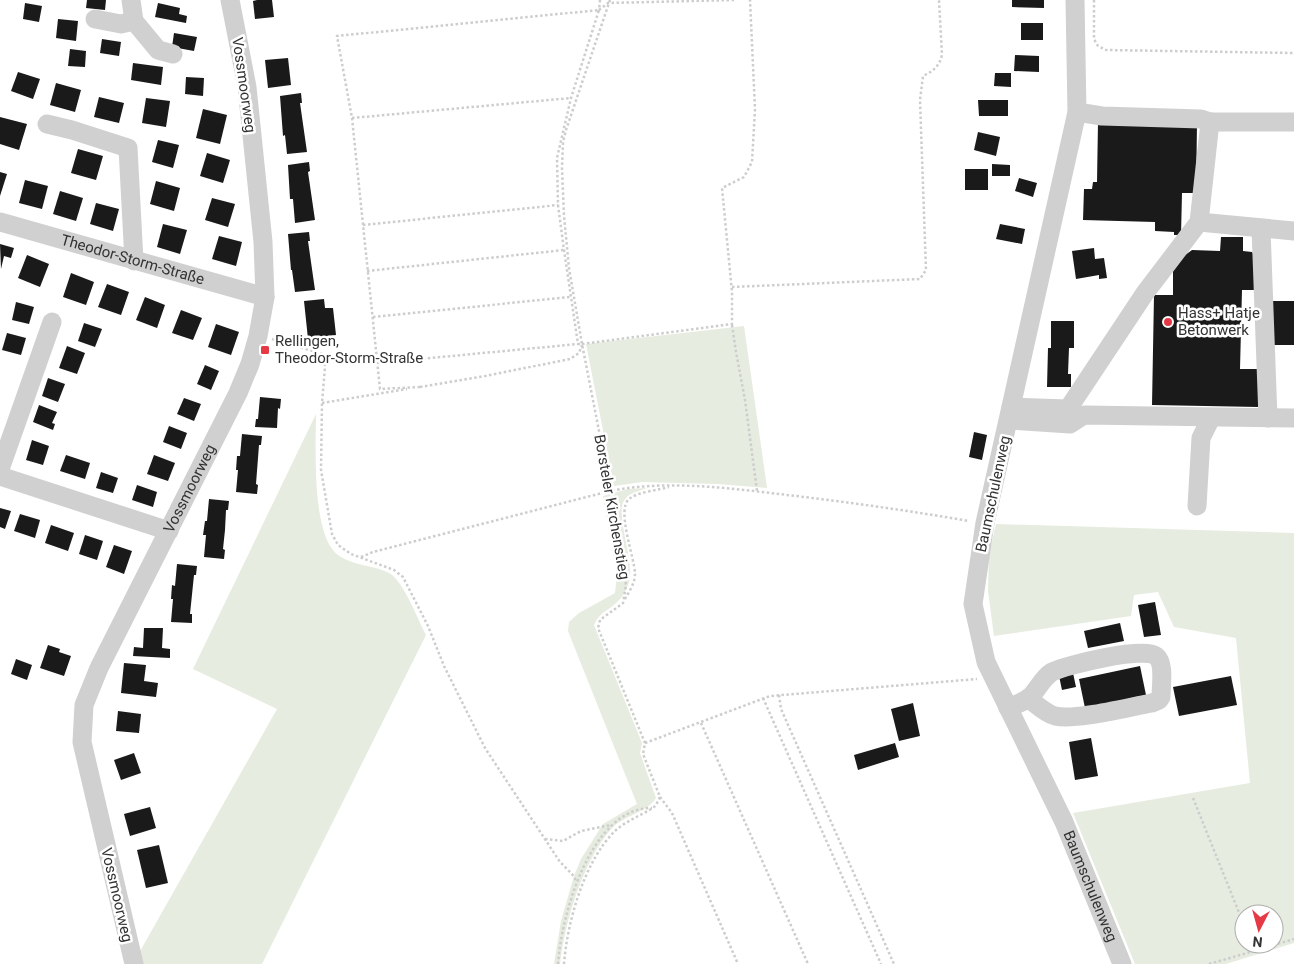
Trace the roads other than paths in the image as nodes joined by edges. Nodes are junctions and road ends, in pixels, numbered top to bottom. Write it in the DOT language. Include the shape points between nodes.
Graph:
graph roads {
  1 [pos="131,0"];
  2 [pos="230,0"];
  3 [pos="1075,0"];
  4 [pos="95,19"];
  5 [pos="134,20"];
  6 [pos="173,54"];
  7 [pos="1077,112"];
  8 [pos="1210,122"];
  9 [pos="1294,122"];
  10 [pos="47,124"];
  11 [pos="0,222"];
  12 [pos="1199,222"];
  13 [pos="1261,228"];
  14 [pos="1294,231"];
  15 [pos="134,260"];
  16 [pos="265,297"];
  17 [pos="52,322"];
  18 [pos="1010,413"];
  19 [pos="1211,418"];
  20 [pos="1268,418"];
  21 [pos="1294,418"];
  22 [pos="0,469"];
  23 [pos="0,476"];
  24 [pos="1197,506"];
  25 [pos="169,531"];
  26 [pos="1028,698"];
  27 [pos="1008,708"];
  28 [pos="133,960"];
  29 [pos="1122,964"];
  1 -- 5 [label="street"];
  2 -- 16 [label="street, Vossmoorweg" via="247,86 263,242"];
  3 -- 7 [label="street, Baumschulenweg"];
  4 -- 5 [label="street" via="121,24"];
  5 -- 6 [label="street" via="158,50"];
  7 -- 8 [label="street"];
  7 -- 18 [label="street, Baumschulenweg"];
  8 -- 9 [label="street"];
  8 -- 12 [label="street"];
  10 -- 15 [label="street" via="128,148"];
  11 -- 15 [label="street, Theodor-Storm-Straße"];
  12 -- 13 [label="street"];
  12 -- 18 [label="street" via="1145,292 1068,409"];
  13 -- 14 [label="street"];
  13 -- 20 [label="street"];
  15 -- 16 [label="street, Theodor-Storm-Straße"];
  16 -- 25 [label="street, Vossmoorweg" via="250,364"];
  17 -- 22 [label="street"];
  18 -- 19 [label="street" via="1070,424 1084,415"];
  18 -- 27 [label="street, Baumschulenweg" via="985,524 973,604 986,662"];
  19 -- 20 [label="street"];
  19 -- 24 [label="street" via="1201,438"];
  20 -- 21 [label="street"];
  23 -- 25 [label="street"];
  25 -- 28 [label="street, Vossmoorweg" via="99,668 84,705 82,742"];
  26 -- 26 [label="street" via="1049,674 1080,663 1132,653 1151,653 1159,659 1161,666 1162,696 1152,703 1080,716 1062,716 1049,713"];
  26 -- 27 [label="street"];
  27 -- 29 [label="street, Baumschulenweg" via="1064,822"];
}
